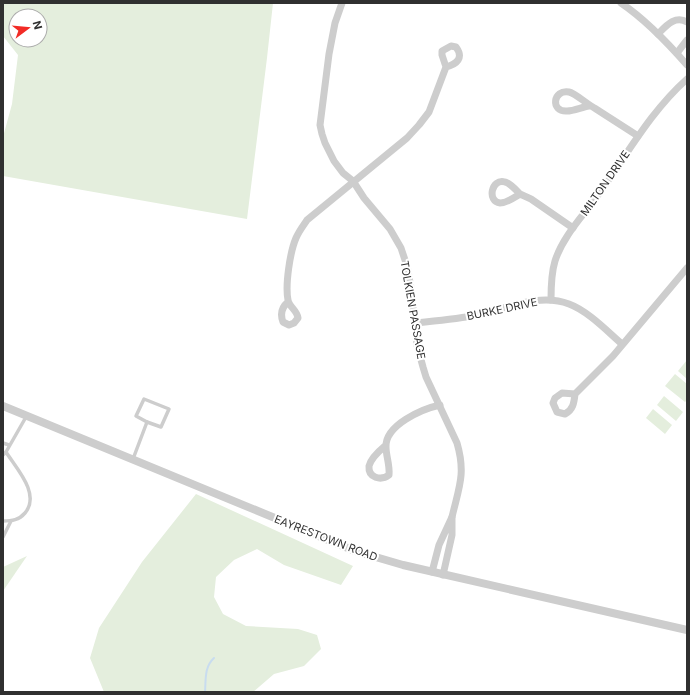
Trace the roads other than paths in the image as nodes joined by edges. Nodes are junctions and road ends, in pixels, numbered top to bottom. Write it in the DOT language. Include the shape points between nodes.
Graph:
graph roads {
  1 [pos="342,3"];
  2 [pos="621,3"];
  3 [pos="687,22"];
  4 [pos="658,34"];
  5 [pos="687,40"];
  6 [pos="677,54"];
  7 [pos="687,65"];
  8 [pos="446,67"];
  9 [pos="687,79"];
  10 [pos="589,106"];
  11 [pos="638,136"];
  12 [pos="353,181"];
  13 [pos="520,194"];
  14 [pos="573,228"];
  15 [pos="687,268"];
  16 [pos="551,300"];
  17 [pos="288,302"];
  18 [pos="416,323"];
  19 [pos="622,344"];
  20 [pos="576,394"];
  21 [pos="440,405"];
  22 [pos="3,406"];
  23 [pos="27,416"];
  24 [pos="147,422"];
  25 [pos="3,443"];
  26 [pos="9,445"];
  27 [pos="385,446"];
  28 [pos="4,454"];
  29 [pos="133,460"];
  30 [pos="452,517"];
  31 [pos="3,521"];
  32 [pos="12,521"];
  33 [pos="3,537"];
  34 [pos="432,572"];
  35 [pos="443,574"];
  36 [pos="687,630"];
  1 -- 12 [label="street, TOLKIEN PASSAGE" via="335,22 329,54 320,125 329,152 343,173"];
  2 -- 4 [label="street"];
  3 -- 4 [label="street" via="676,20"];
  4 -- 6 [label="street"];
  5 -- 6 [label="street"];
  6 -- 7 [label="street"];
  8 -- 12 [label="street" via="429,112 419,126"];
  9 -- 11 [label="street, MILTON DRIVE" via="672,92"];
  10 -- 11 [label="street"];
  11 -- 14 [label="street, MILTON DRIVE"];
  12 -- 17 [label="street" via="301,228 289,268"];
  12 -- 18 [label="street, TOLKIEN PASSAGE" via="390,229 401,248 407,266"];
  13 -- 14 [label="street"];
  14 -- 16 [label="street, MILTON DRIVE" via="555,261"];
  15 -- 19 [label="street"];
  16 -- 18 [label="street, BURKE DRIVE" via="535,300 473,316"];
  16 -- 19 [label="street, BURKE DRIVE" via="575,307"];
  18 -- 21 [label="street, TOLKIEN PASSAGE" via="417,345 423,367"];
  19 -- 20 [label="street"];
  21 -- 27 [label="street" via="408,417 389,436"];
  21 -- 30 [label="street, TOLKIEN PASSAGE" via="457,443 462,464"];
  22 -- 23 [label="street, EAYRESTOWN ROAD"];
  23 -- 26 [label="lane"];
  23 -- 29 [label="street, EAYRESTOWN ROAD"];
  24 -- 24 [label="lane" via="161,427 168,409 144,399 136,416"];
  24 -- 29 [label="lane"];
  25 -- 26 [label="lane"];
  26 -- 28 [label="lane"];
  28 -- 32 [label="lane" via="31,494 27,511"];
  29 -- 34 [label="street, EAYRESTOWN ROAD" via="349,549"];
  30 -- 34 [label="street, TOLKIEN PASSAGE" via="439,545"];
  30 -- 35 [label="street, TOLKIEN PASSAGE" via="452,534"];
  31 -- 32 [label="lane"];
  32 -- 33 [label="lane"];
  34 -- 35 [label="street, EAYRESTOWN ROAD"];
  35 -- 36 [label="street, EAYRESTOWN ROAD"];
}
